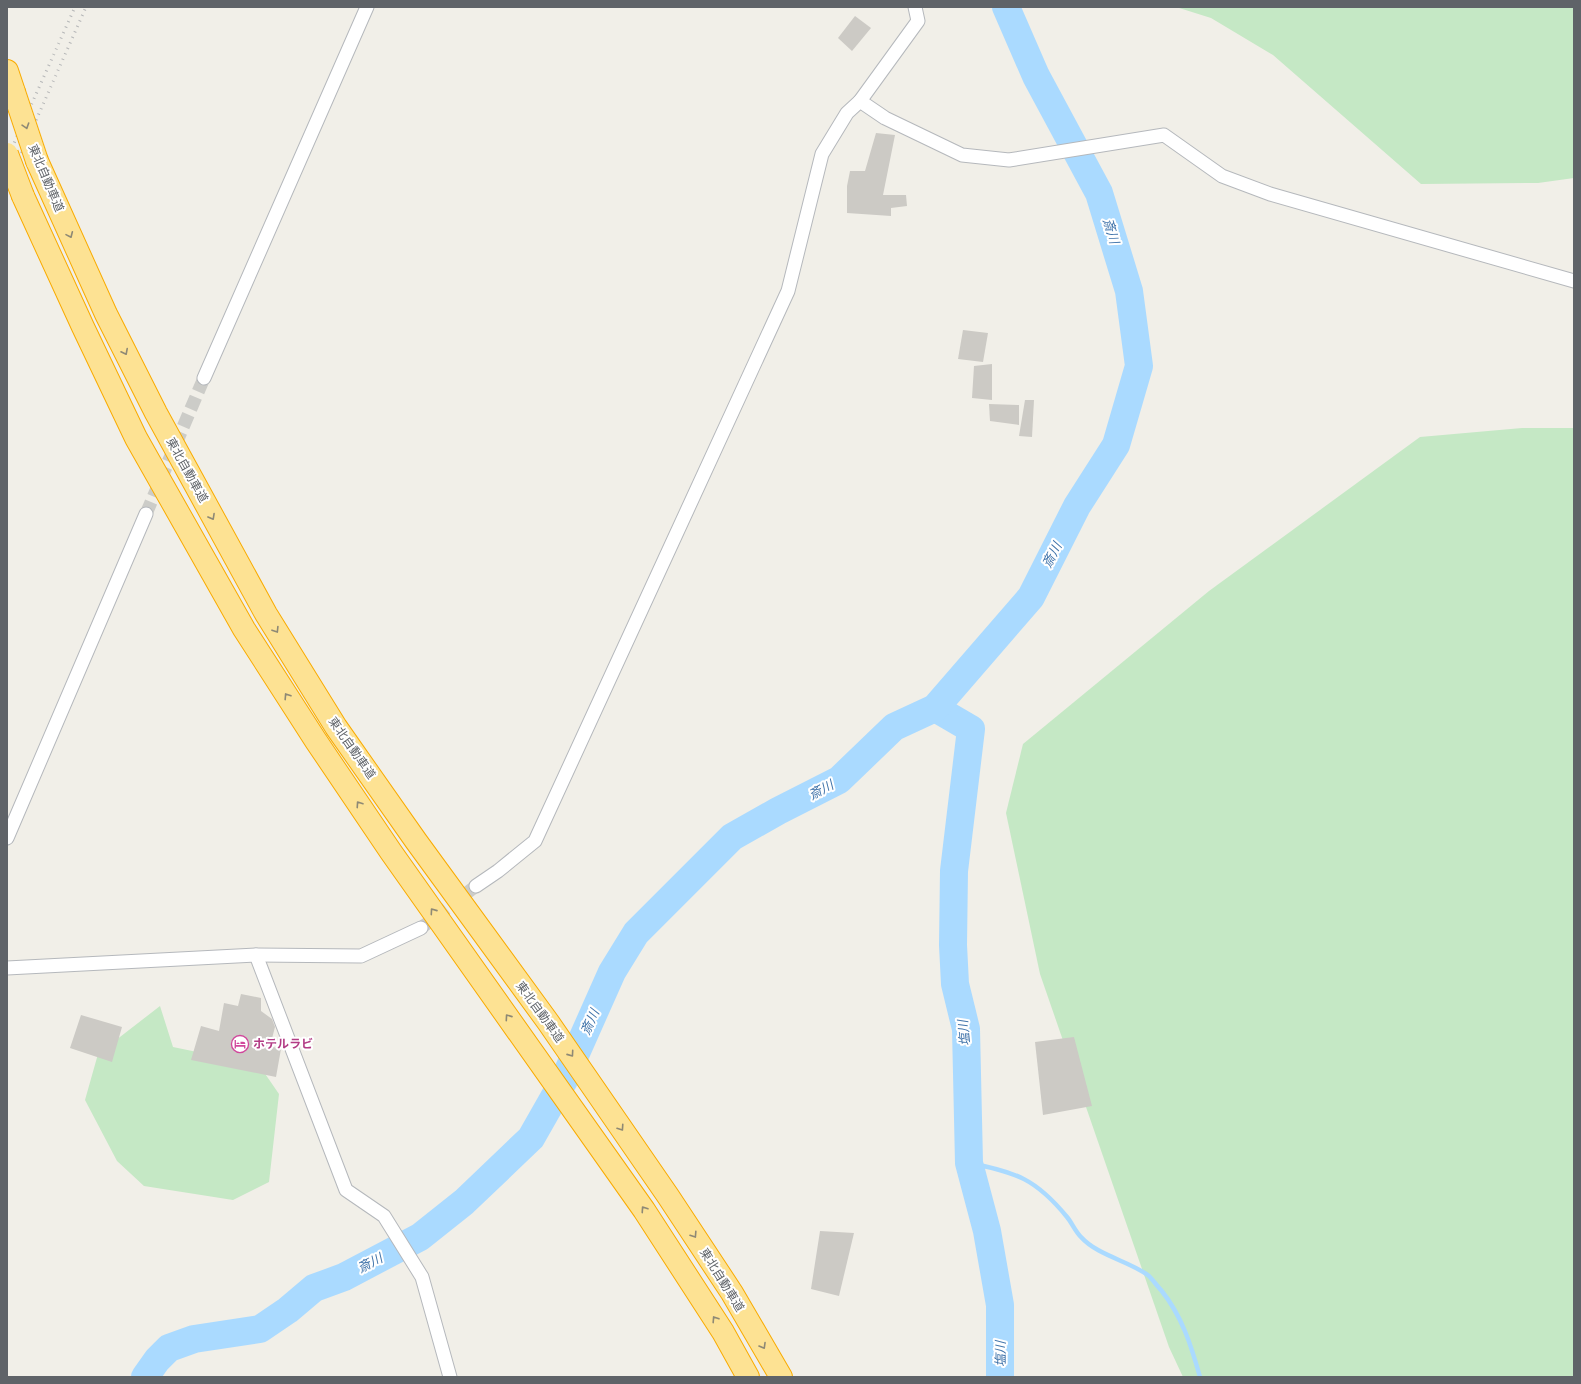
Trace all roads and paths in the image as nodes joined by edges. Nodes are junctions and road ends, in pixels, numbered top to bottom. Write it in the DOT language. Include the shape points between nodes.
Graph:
graph roads {
  1 [pos="367,7"];
  2 [pos="915,7"];
  3 [pos="7,71"];
  4 [pos="860,101"];
  5 [pos="7,154"];
  6 [pos="1574,281"];
  7 [pos="204,378"];
  8 [pos="146,514"];
  9 [pos="7,838"];
  10 [pos="476,886"];
  11 [pos="421,928"];
  12 [pos="256,955"];
  13 [pos="7,968"];
  14 [pos="450,1377"];
  15 [pos="748,1377"];
  16 [pos="781,1377"];
  1 -- 7 [label="street"];
  2 -- 4 [label="street" via="918,21"];
  3 -- 16 [label="highway, 東北自動車道, one-way, bridge" via="37,161 106,314 156,413 266,614 336,727 599,1096 723,1280"];
  4 -- 6 [label="street" via="885,118 962,156 1009,160 1164,135 1222,176 1270,194"];
  4 -- 10 [label="street" via="847,113 822,154 788,291 535,840"];
  15 -- 5 [label="highway, 東北自動車道, one-way, bridge" via="723,1332 649,1216 391,852 244,629 136,438 23,196"];
  8 -- 9 [label="street"];
  11 -- 12 [label="street" via="361,956"];
  12 -- 13 [label="street"];
  12 -- 14 [label="street" via="346,1190 384,1216 422,1277"];
}
